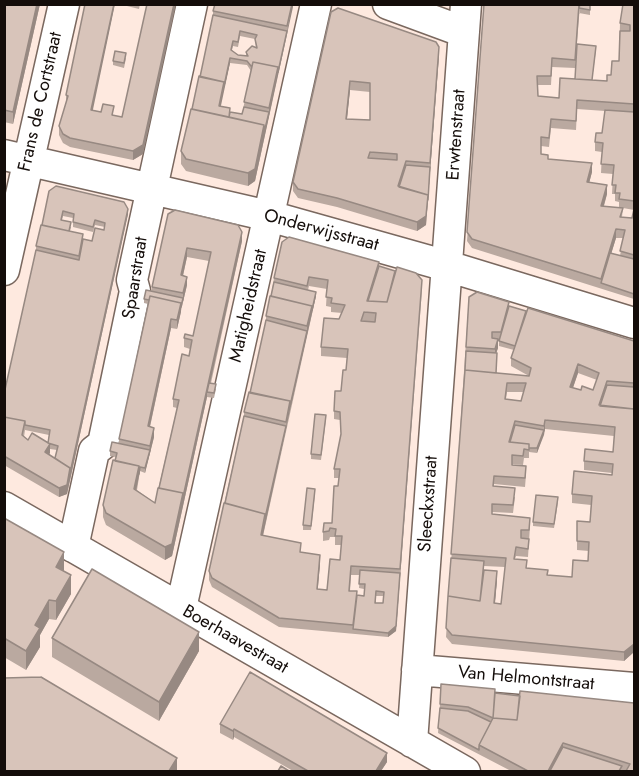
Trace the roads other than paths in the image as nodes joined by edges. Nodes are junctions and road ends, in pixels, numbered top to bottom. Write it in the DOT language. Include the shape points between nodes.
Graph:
graph roads {
  1 [pos="64,4"];
  2 [pos="192,4"];
  3 [pos="316,4"];
  4 [pos="388,4"];
  5 [pos="465,18"];
  6 [pos="16,157"];
  7 [pos="153,189"];
  8 [pos="269,216"];
  9 [pos="447,266"];
  10 [pos="4,270"];
  11 [pos="634,323"];
  12 [pos="4,507"];
  13 [pos="73,547"];
  14 [pos="181,608"];
  15 [pos="417,670"];
  16 [pos="634,688"];
  17 [pos="412,742"];
  18 [pos="465,771"];
  1 -- 6 [label="street, Frans de Cortstraat"];
  2 -- 7 [label="street, Spaarstraat"];
  3 -- 8 [label="street, Matigheidstraat"];
  4 -- 5 [label="street"];
  5 -- 9 [label="street, Erwtenstraat"];
  6 -- 7 [label="street, Onderwijsstraat"];
  6 -- 10 [label="street, Frans de Cortstraat"];
  7 -- 8 [label="street, Onderwijsstraat"];
  7 -- 13 [label="street, Spaarstraat" via="132,280 135,291 103,444 94,451"];
  8 -- 9 [label="street, Onderwijsstraat"];
  8 -- 14 [label="street, Matigheidstraat"];
  9 -- 11 [label="street, Onderwijsstraat"];
  9 -- 15 [label="street, Sleeckxstraat"];
  12 -- 13 [label="street, Boerhaavestraat"];
  13 -- 14 [label="street, Boerhaavestraat"];
  14 -- 17 [label="street, Boerhaavestraat"];
  15 -- 16 [label="street, Van Helmontstraat"];
  15 -- 17 [label="street, Sleeckxstraat"];
  17 -- 18 [label="street, Boerhaavestraat"];
}
